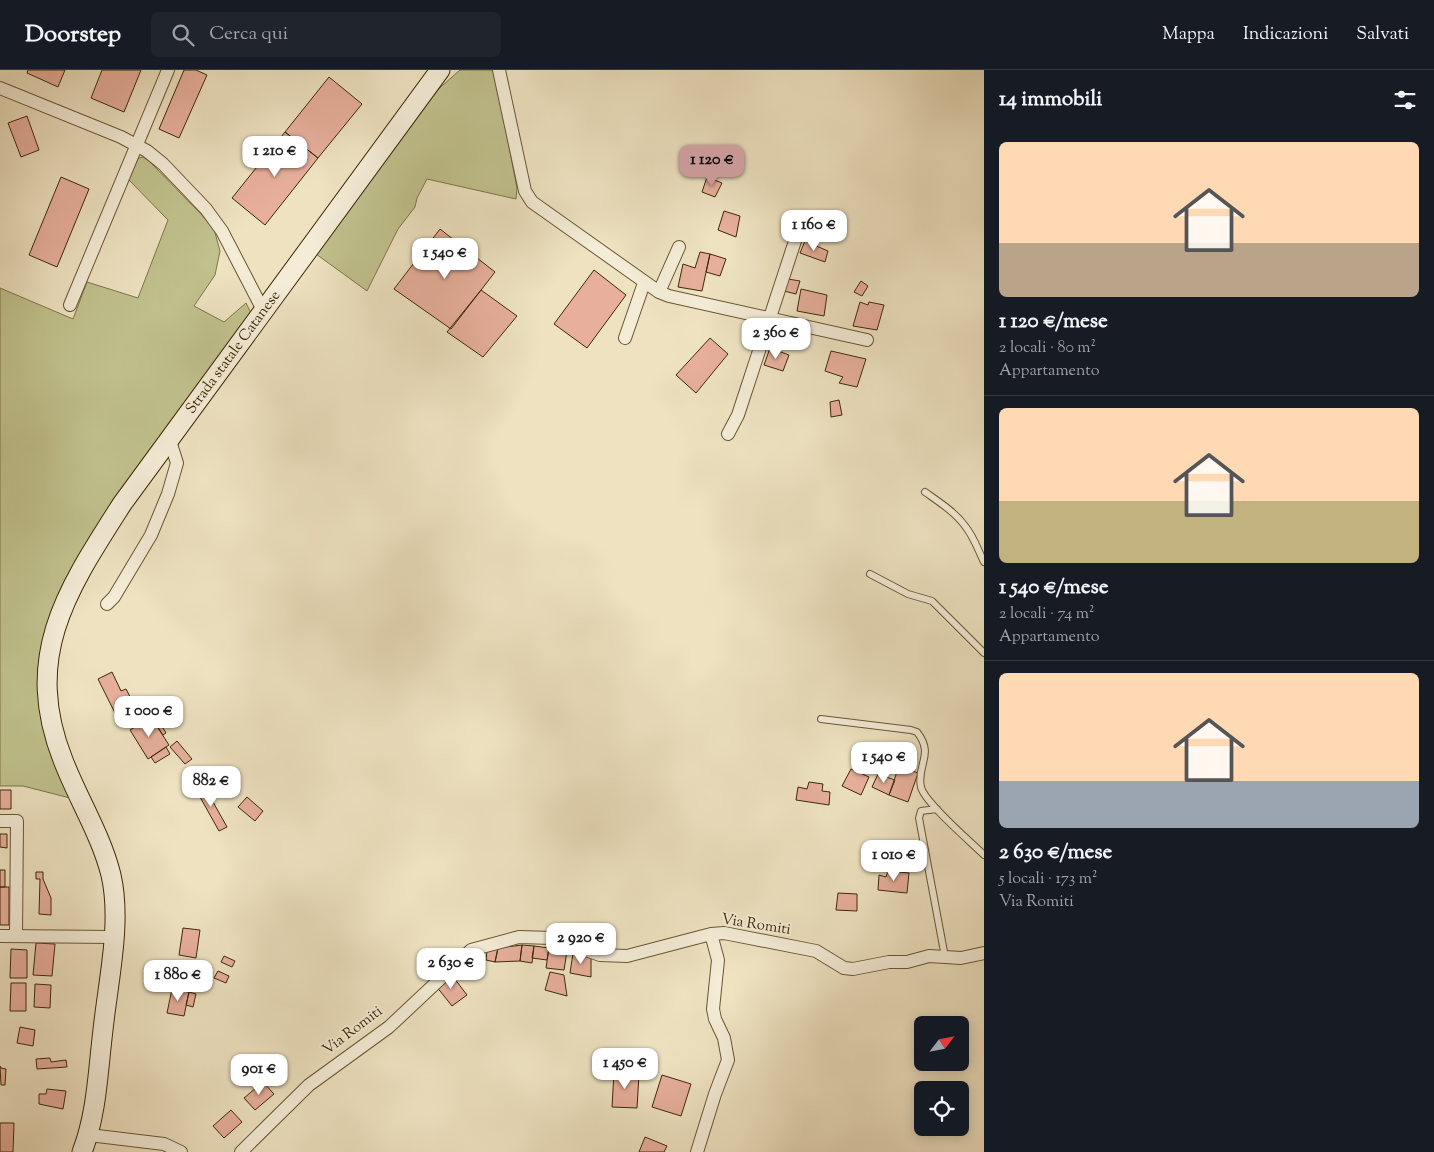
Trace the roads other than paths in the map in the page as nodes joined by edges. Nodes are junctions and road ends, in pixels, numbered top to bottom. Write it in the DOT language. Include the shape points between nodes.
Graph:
graph roads {
  1 [pos="168,70"];
  2 [pos="440,70"];
  3 [pos="499,70"];
  4 [pos="0,88"];
  5 [pos="136,145"];
  6 [pos="795,241"];
  7 [pos="679,247"];
  8 [pos="644,283"];
  9 [pos="659,292"];
  10 [pos="70,305"];
  11 [pos="263,310"];
  12 [pos="769,319"];
  13 [pos="625,338"];
  14 [pos="867,340"];
  15 [pos="728,434"];
  16 [pos="169,438"];
  17 [pos="925,492"];
  18 [pos="984,562"];
  19 [pos="870,574"];
  20 [pos="107,604"];
  21 [pos="984,653"];
  22 [pos="821,719"];
  23 [pos="937,809"];
  24 [pos="0,820"];
  25 [pos="984,855"];
  26 [pos="711,934"];
  27 [pos="0,936"];
  28 [pos="16,936"];
  29 [pos="114,937"];
  30 [pos="984,953"];
  31 [pos="945,957"];
  32 [pos="87,1146"];
  33 [pos="181,1152"];
  34 [pos="241,1152"];
  35 [pos="697,1152"];
  1 -- 5 [label="street"];
  2 -- 11 [label="main road, Strada statale Catanese"];
  3 -- 8 [label="street" via="525,191 532,202"];
  4 -- 5 [label="street"];
  5 -- 10 [label="street"];
  5 -- 11 [label="street" via="163,164 206,209 222,231"];
  6 -- 12 [label="street"];
  7 -- 9 [label="street"];
  8 -- 9 [label="street"];
  8 -- 13 [label="street"];
  9 -- 12 [label="street"];
  11 -- 16 [label="main road, Strada statale Catanese"];
  12 -- 14 [label="street"];
  12 -- 15 [label="street" via="738,415"];
  16 -- 20 [label="street" via="177,463 168,494 151,536"];
  16 -- 29 [label="main road, Strada statale Catanese" via="84,564 62,608 51,650 47,694 49,715 64,762 107,860 114,899"];
  17 -- 18 [label="lane" via="965,525"];
  19 -- 21 [label="lane" via="908,594 932,602"];
  22 -- 23 [label="lane" via="917,732 925,746 920,786"];
  23 -- 25 [label="lane"];
  23 -- 31 [label="lane" via="922,811 919,818"];
  24 -- 28 [label="street" via="17,821"];
  26 -- 31 [label="street, Via Romiti" via="724,933 816,951 844,968 853,969 929,956"];
  26 -- 34 [label="street, Via Romiti" via="614,957 600,956 552,938 519,936 471,950 389,1027 310,1085"];
  26 -- 35 [label="street" via="718,960 712,1009 724,1038 728,1060"];
  27 -- 28 [label="street"];
  28 -- 29 [label="street"];
  29 -- 32 [label="main road, Strada statale Catanese"];
  30 -- 31 [label="street, Via Romiti" via="961,958"];
  32 -- 33 [label="street" via="164,1144"];
}
